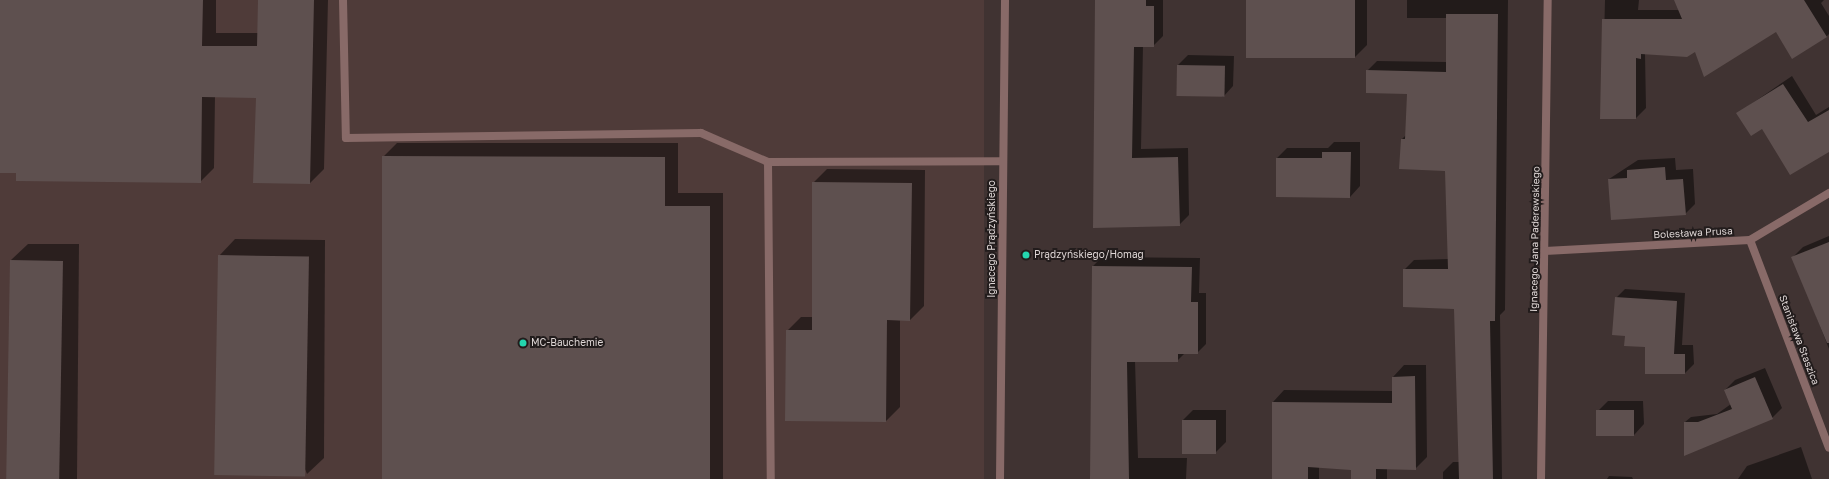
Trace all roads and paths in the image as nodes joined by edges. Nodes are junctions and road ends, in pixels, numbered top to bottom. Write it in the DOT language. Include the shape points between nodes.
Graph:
graph roads {
  1 [pos="343,0"];
  2 [pos="1004,0"];
  3 [pos="1548,0"];
  4 [pos="1003,161"];
  5 [pos="768,162"];
  6 [pos="1829,193"];
  7 [pos="1750,240"];
  8 [pos="1545,251"];
  9 [pos="1829,448"];
  10 [pos="771,479"];
  11 [pos="1000,479"];
  12 [pos="1540,479"];
  1 -- 5 [label="street" via="346,138 702,133"];
  2 -- 4 [label="street, Ignacego Prądzyńskiego"];
  3 -- 8 [label="street, Ignacego Jana Paderewskiego"];
  4 -- 5 [label="street"];
  4 -- 11 [label="street, Ignacego Prądzyńskiego"];
  5 -- 10 [label="street"];
  6 -- 7 [label="street, Bolesława Prusa"];
  7 -- 8 [label="street, Bolesława Prusa"];
  7 -- 9 [label="street, Stanisława Staszica"];
  8 -- 12 [label="street, Ignacego Jana Paderewskiego"];
}
